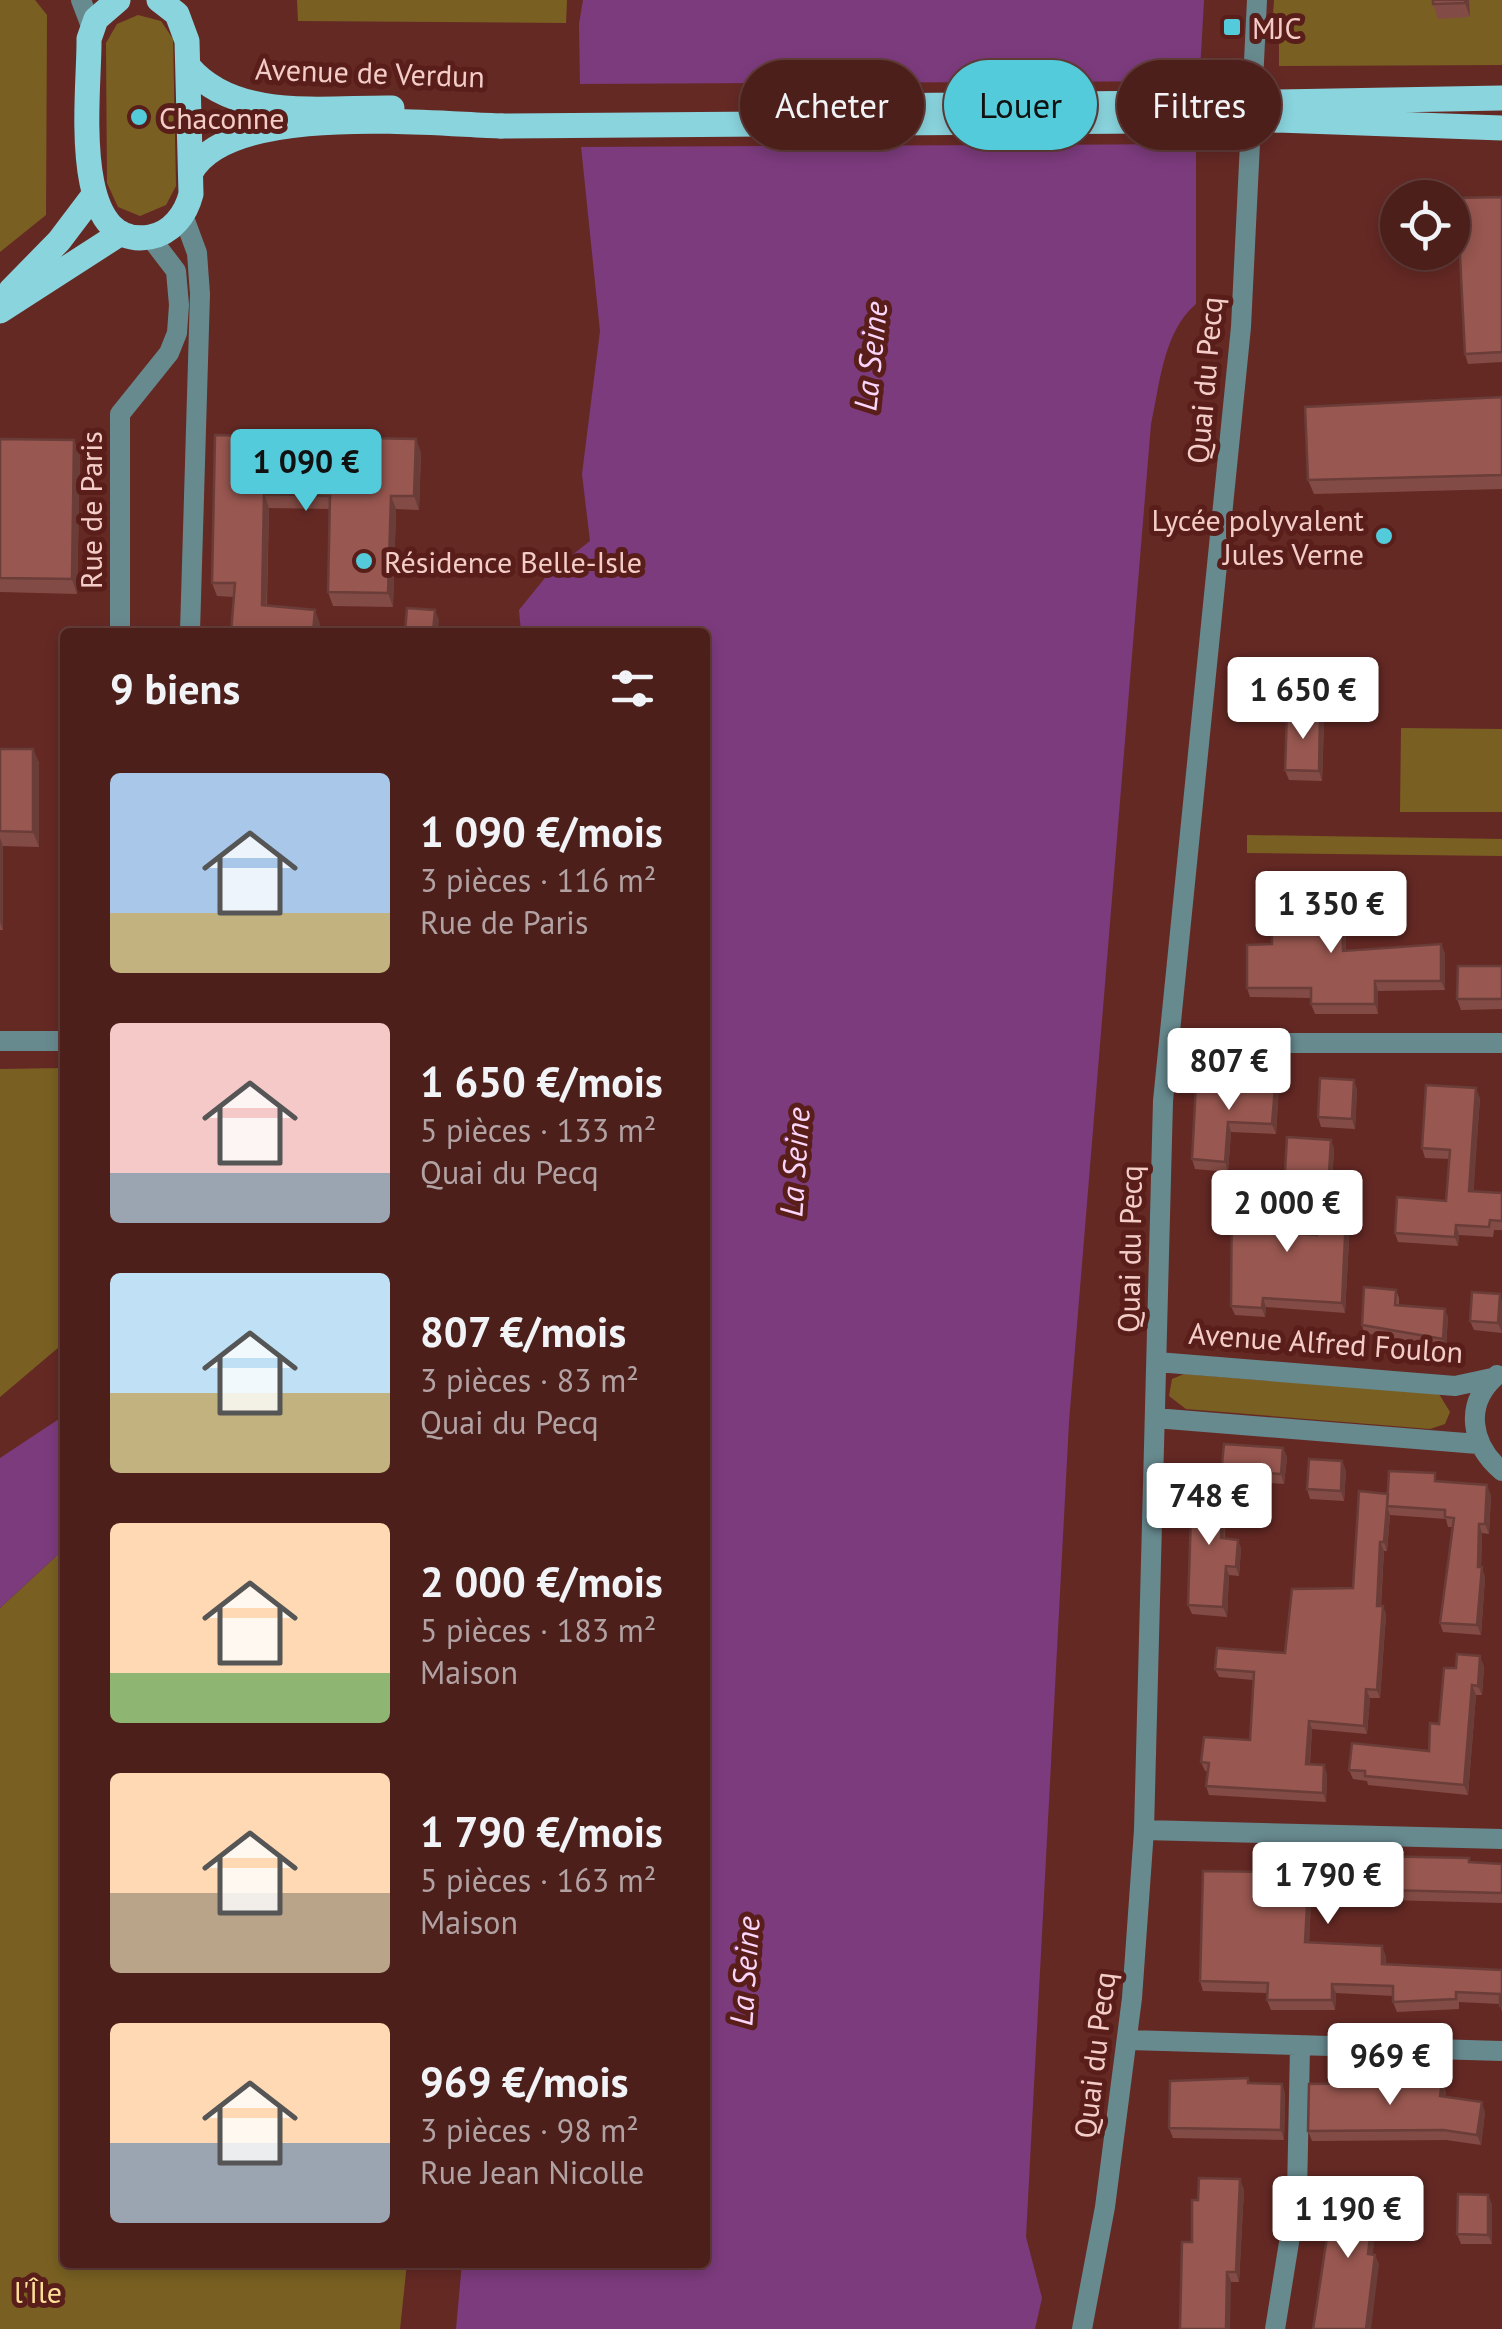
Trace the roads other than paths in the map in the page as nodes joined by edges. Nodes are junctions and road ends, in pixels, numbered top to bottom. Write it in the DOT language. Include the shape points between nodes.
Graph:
graph roads {
  1 [pos="81,0"];
  2 [pos="118,0"];
  3 [pos="158,0"];
  4 [pos="1257,0"];
  5 [pos="182,11"];
  6 [pos="92,29"];
  7 [pos="189,67"];
  8 [pos="1502,98"];
  9 [pos="1281,111"];
  10 [pos="1281,111"];
  11 [pos="1117,112"];
  12 [pos="501,118"];
  13 [pos="1502,128"];
  14 [pos="191,172"];
  15 [pos="92,196"];
  16 [pos="184,214"];
  17 [pos="121,233"];
  18 [pos="150,237"];
  19 [pos="0,300"];
  20 [pos="0,311"];
  21 [pos="120,628"];
  22 [pos="190,628"];
  23 [pos="0,1041"];
  24 [pos="60,1041"];
  25 [pos="1502,1042"];
  26 [pos="1168,1043"];
  27 [pos="1157,1362"];
  28 [pos="1497,1375"];
  29 [pos="1155,1418"];
  30 [pos="1478,1444"];
  31 [pos="1502,1471"];
  32 [pos="1144,1830"];
  33 [pos="1502,1839"];
  34 [pos="1129,2040"];
  35 [pos="1300,2047"];
  36 [pos="1502,2051"];
  37 [pos="1082,2329"];
  38 [pos="1275,2329"];
  1 -- 6 [label="street"];
  2 -- 6 [label="main road"];
  3 -- 5 [label="main road"];
  4 -- 26 [label="street, Quai du Pecq" via="1241,327"];
  5 -- 7 [label="main road"];
  6 -- 15 [label="main road"];
  7 -- 12 [label="main road, Avenue de Verdun" via="212,90 266,105"];
  7 -- 14 [label="main road"];
  8 -- 9 [label="main road"];
  10 -- 13 [label="main road"];
  11 -- 12 [label="main road, bridge"];
  12 -- 14 [label="main road, Avenue de Verdun" via="262,129 208,150"];
  14 -- 16 [label="main road"];
  15 -- 17 [label="main road" via="100,216"];
  15 -- 19 [label="main road" via="60,241"];
  16 -- 18 [label="main road"];
  16 -- 22 [label="street" via="200,294"];
  17 -- 18 [label="main road"];
  17 -- 20 [label="main road"];
  18 -- 21 [label="street, Rue de Paris" via="176,271 180,306 168,353 120,414"];
  23 -- 24 [label="street"];
  25 -- 26 [label="street"];
  26 -- 27 [label="street, Quai du Pecq"];
  27 -- 28 [label="street, Avenue Alfred Foulon" via="1455,1386"];
  27 -- 29 [label="street, Quai du Pecq"];
  28 -- 30 [label="street, Avenue Alfred Foulon" via="1474,1414"];
  29 -- 30 [label="street"];
  29 -- 32 [label="street, Quai du Pecq"];
  30 -- 31 [label="street"];
  32 -- 33 [label="street"];
  32 -- 34 [label="street, Quai du Pecq"];
  34 -- 35 [label="street"];
  34 -- 37 [label="street, Quai du Pecq"];
  35 -- 36 [label="street"];
  35 -- 38 [label="street" via="1297,2193"];
}
